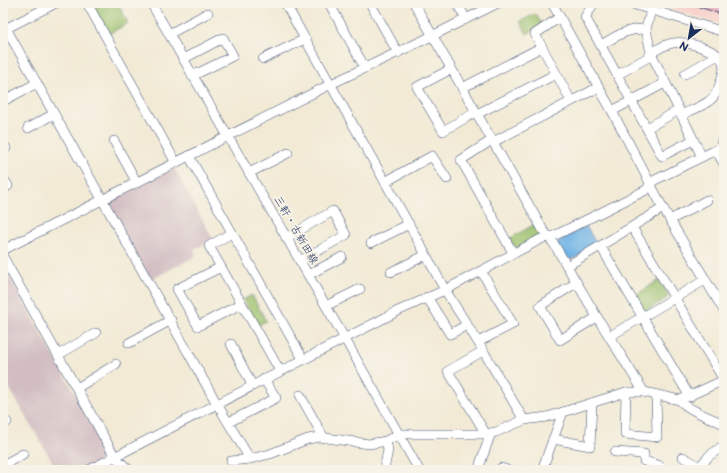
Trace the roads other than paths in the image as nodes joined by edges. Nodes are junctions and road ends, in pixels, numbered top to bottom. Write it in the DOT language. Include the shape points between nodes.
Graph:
graph roads {
  1 [pos="55,3"];
  2 [pos="87,3"];
  3 [pos="329,3"];
  4 [pos="370,3"];
  5 [pos="414,3"];
  6 [pos="457,3"];
  7 [pos="498,3"];
  8 [pos="552,3"];
  9 [pos="594,3"];
  10 [pos="628,3"];
  11 [pos="154,4"];
  12 [pos="290,4"];
  13 [pos="651,10"];
  14 [pos="208,13"];
  15 [pos="560,17"];
  16 [pos="466,19"];
  17 [pos="4,28"];
  18 [pos="646,29"];
  19 [pos="724,32"];
  20 [pos="168,34"];
  21 [pos="432,36"];
  22 [pos="305,39"];
  23 [pos="601,45"];
  24 [pos="542,47"];
  25 [pos="398,53"];
  26 [pos="651,54"];
  27 [pos="718,55"];
  28 [pos="183,58"];
  29 [pos="263,59"];
  30 [pos="365,68"];
  31 [pos="451,69"];
  32 [pos="556,74"];
  33 [pos="617,74"];
  34 [pos="685,74"];
  35 [pos="192,76"];
  36 [pos="665,83"];
  37 [pos="37,84"];
  38 [pos="331,84"];
  39 [pos="599,87"];
  40 [pos="462,88"];
  41 [pos="632,100"];
  42 [pos="3,101"];
  43 [pos="571,101"];
  44 [pos="612,111"];
  45 [pos="477,113"];
  46 [pos="680,113"];
  47 [pos="54,114"];
  48 [pos="28,128"];
  49 [pos="647,128"];
  50 [pos="724,135"];
  51 [pos="227,137"];
  52 [pos="693,140"];
  53 [pos="114,141"];
  54 [pos="493,141"];
  55 [pos="720,148"];
  56 [pos="288,153"];
  57 [pos="189,156"];
  58 [pos="702,157"];
  59 [pos="176,163"];
  60 [pos="724,164"];
  61 [pos="249,173"];
  62 [pos="3,178"];
  63 [pos="447,179"];
  64 [pos="386,182"];
  65 [pos="137,183"];
  66 [pos="651,184"];
  67 [pos="3,189"];
  68 [pos="707,200"];
  69 [pos="102,201"];
  70 [pos="663,208"];
  71 [pos="670,220"];
  72 [pos="409,224"];
  73 [pos="632,227"];
  74 [pos="232,233"];
  75 [pos="548,237"];
  76 [pos="286,238"];
  77 [pos="371,243"];
  78 [pos="600,247"];
  79 [pos="3,250"];
  80 [pos="513,253"];
  81 [pos="426,255"];
  82 [pos="3,257"];
  83 [pos="342,257"];
  84 [pos="300,261"];
  85 [pos="567,266"];
  86 [pos="220,267"];
  87 [pos="481,271"];
  88 [pos="391,272"];
  89 [pos="308,274"];
  90 [pos="705,280"];
  91 [pos="576,282"];
  92 [pos="360,289"];
  93 [pos="445,290"];
  94 [pos="426,297"];
  95 [pos="674,298"];
  96 [pos="241,304"];
  97 [pos="326,306"];
  98 [pos="724,311"];
  99 [pos="597,317"];
  100 [pos="642,317"];
  101 [pos="171,320"];
  102 [pos="467,325"];
  103 [pos="96,334"];
  104 [pos="610,336"];
  105 [pos="345,339"];
  106 [pos="129,343"];
  107 [pos="230,344"];
  108 [pos="480,347"];
  109 [pos="58,355"];
  110 [pos="303,359"];
  111 [pos="116,364"];
  112 [pos="280,370"];
  113 [pos="264,379"];
  114 [pos="724,380"];
  115 [pos="252,385"];
  116 [pos="77,388"];
  117 [pos="626,392"];
  118 [pos="644,392"];
  119 [pos="300,395"];
  120 [pos="656,396"];
  121 [pos="690,397"];
  122 [pos="680,400"];
  123 [pos="592,403"];
  124 [pos="217,404"];
  125 [pos="563,412"];
  126 [pos="524,420"];
  127 [pos="229,422"];
  128 [pos="724,424"];
  129 [pos="488,433"];
  130 [pos="399,434"];
  131 [pos="324,438"];
  132 [pos="553,439"];
  133 [pos="386,441"];
  134 [pos="724,445"];
  135 [pos="615,452"];
  136 [pos="23,454"];
  137 [pos="115,457"];
  138 [pos="683,457"];
  139 [pos="250,459"];
  140 [pos="231,461"];
  141 [pos="480,464"];
  142 [pos="3,465"];
  143 [pos="698,468"];
  144 [pos="89,470"];
  145 [pos="129,470"];
  146 [pos="384,470"];
  147 [pos="419,470"];
  148 [pos="542,470"];
  149 [pos="665,470"];
  1 -- 17 [label="street"];
  2 -- 59 [label="street"];
  3 -- 30 [label="street"];
  4 -- 25 [label="street"];
  5 -- 21 [label="street"];
  6 -- 16 [label="street"];
  7 -- 16 [label="street"];
  8 -- 15 [label="street"];
  9 -- 23 [label="street" via="586,17"];
  10 -- 13 [label="street"];
  11 -- 20 [label="street, 三軒・古新田線"];
  12 -- 22 [label="street"];
  13 -- 18 [label="street"];
  13 -- 19 [label="street"];
  14 -- 20 [label="street"];
  15 -- 24 [label="street" via="535,34"];
  15 -- 39 [label="street"];
  16 -- 21 [label="street"];
  17 -- 37 [label="street"];
  18 -- 23 [label="street" via="628,30"];
  18 -- 26 [label="street"];
  20 -- 28 [label="street, 三軒・古新田線"];
  21 -- 25 [label="street"];
  21 -- 31 [label="street"];
  22 -- 29 [label="street"];
  22 -- 38 [label="street"];
  23 -- 33 [label="street"];
  24 -- 32 [label="street"];
  24 -- 40 [label="street"];
  25 -- 30 [label="street"];
  26 -- 27 [label="street" via="660,47 679,42 710,50"];
  26 -- 33 [label="street"];
  26 -- 36 [label="street"];
  27 -- 34 [label="street"];
  27 -- 46 [label="street" via="724,69 716,95 708,102"];
  28 -- 35 [label="street, 三軒・古新田線"];
  28 -- 35 [label="street" via="223,38 233,56"];
  30 -- 38 [label="street"];
  31 -- 40 [label="street"];
  31 -- 45 [label="street" via="417,87 443,131"];
  32 -- 43 [label="street"];
  32 -- 45 [label="street"];
  33 -- 41 [label="street"];
  35 -- 51 [label="street, 三軒・古新田線"];
  36 -- 41 [label="street"];
  36 -- 46 [label="street"];
  37 -- 42 [label="street"];
  37 -- 47 [label="street"];
  38 -- 51 [label="street"];
  38 -- 64 [label="street"];
  39 -- 43 [label="street"];
  39 -- 44 [label="street"];
  40 -- 45 [label="street"];
  41 -- 44 [label="street"];
  41 -- 49 [label="street"];
  43 -- 54 [label="street"];
  44 -- 66 [label="street"];
  45 -- 54 [label="street"];
  46 -- 49 [label="street"];
  46 -- 52 [label="street"];
  47 -- 48 [label="street"];
  47 -- 69 [label="street"];
  49 -- 52 [label="street" via="662,156"];
  50 -- 55 [label="street"];
  51 -- 57 [label="street"];
  51 -- 61 [label="street, 三軒・古新田線"];
  52 -- 58 [label="street"];
  53 -- 65 [label="street"];
  54 -- 75 [label="street"];
  54 -- 80 [label="street" via="461,160"];
  55 -- 58 [label="street"];
  55 -- 60 [label="street"];
  56 -- 61 [label="street"];
  57 -- 59 [label="street"];
  57 -- 74 [label="street"];
  58 -- 66 [label="street"];
  59 -- 65 [label="street"];
  61 -- 76 [label="street, 三軒・古新田線"];
  62 -- 67 [label="street" via="8,186"];
  63 -- 64 [label="street" via="432,156"];
  64 -- 72 [label="street"];
  65 -- 69 [label="street"];
  66 -- 70 [label="street"];
  66 -- 75 [label="street" via="646,190"];
  68 -- 71 [label="street"];
  69 -- 79 [label="street"];
  69 -- 101 [label="street"];
  70 -- 71 [label="street"];
  70 -- 73 [label="street"];
  71 -- 90 [label="street"];
  72 -- 77 [label="street"];
  72 -- 81 [label="street"];
  73 -- 78 [label="street"];
  73 -- 95 [label="street"];
  74 -- 86 [label="street" via="208,246"];
  74 -- 110 [label="street"];
  75 -- 80 [label="street"];
  75 -- 85 [label="street"];
  76 -- 84 [label="street, 三軒・古新田線"];
  76 -- 84 [label="street" via="333,210 346,236"];
  78 -- 85 [label="street"];
  78 -- 100 [label="street"];
  80 -- 87 [label="street"];
  81 -- 88 [label="street"];
  81 -- 93 [label="street"];
  82 -- 109 [label="street"];
  83 -- 89 [label="street"];
  84 -- 89 [label="street, 三軒・古新田線"];
  85 -- 91 [label="street"];
  86 -- 96 [label="street"];
  86 -- 96 [label="street" via="177,289 198,326"];
  87 -- 93 [label="street"];
  87 -- 108 [label="street" via="513,324"];
  89 -- 97 [label="street, 三軒・古新田線"];
  90 -- 95 [label="street"];
  90 -- 98 [label="street"];
  91 -- 99 [label="street"];
  91 -- 99 [label="street" via="540,306 560,340"];
  92 -- 97 [label="street"];
  93 -- 94 [label="street"];
  93 -- 102 [label="street"];
  94 -- 102 [label="street" via="450,334"];
  94 -- 105 [label="street"];
  95 -- 100 [label="street"];
  95 -- 114 [label="street"];
  96 -- 112 [label="street"];
  97 -- 105 [label="street, 三軒・古新田線"];
  99 -- 104 [label="street"];
  100 -- 104 [label="street"];
  100 -- 121 [label="street"];
  101 -- 106 [label="street"];
  101 -- 124 [label="street"];
  102 -- 108 [label="street"];
  103 -- 109 [label="street"];
  104 -- 118 [label="street"];
  105 -- 110 [label="street"];
  105 -- 130 [label="street, 三軒・古新田線"];
  107 -- 115 [label="street"];
  108 -- 126 [label="street"];
  108 -- 129 [label="street" via="448,371"];
  109 -- 116 [label="street"];
  110 -- 112 [label="street"];
  111 -- 116 [label="street"];
  112 -- 113 [label="street"];
  113 -- 115 [label="street"];
  113 -- 127 [label="street" via="276,398"];
  114 -- 121 [label="street"];
  115 -- 124 [label="street"];
  116 -- 137 [label="street"];
  117 -- 118 [label="street"];
  117 -- 120 [label="street" via="625,434 657,437"];
  117 -- 123 [label="street"];
  118 -- 120 [label="street"];
  119 -- 131 [label="street"];
  120 -- 122 [label="street"];
  121 -- 122 [label="street"];
  122 -- 128 [label="street" via="690,409"];
  123 -- 125 [label="street"];
  123 -- 132 [label="street" via="590,446"];
  124 -- 127 [label="street"];
  124 -- 137 [label="street"];
  125 -- 126 [label="street"];
  125 -- 132 [label="street"];
  126 -- 129 [label="street"];
  127 -- 139 [label="street"];
  129 -- 130 [label="street"];
  129 -- 141 [label="street"];
  130 -- 133 [label="street"];
  130 -- 147 [label="street, 三軒・古新田線"];
  131 -- 133 [label="street" via="369,444"];
  131 -- 139 [label="street" via="308,439"];
  132 -- 148 [label="street"];
  133 -- 146 [label="street" via="388,450"];
  134 -- 143 [label="street"];
  135 -- 149 [label="street" via="644,454 644,461"];
  136 -- 142 [label="street"];
  137 -- 144 [label="street"];
  137 -- 145 [label="street"];
  138 -- 143 [label="street"];
  139 -- 140 [label="street"];
}
